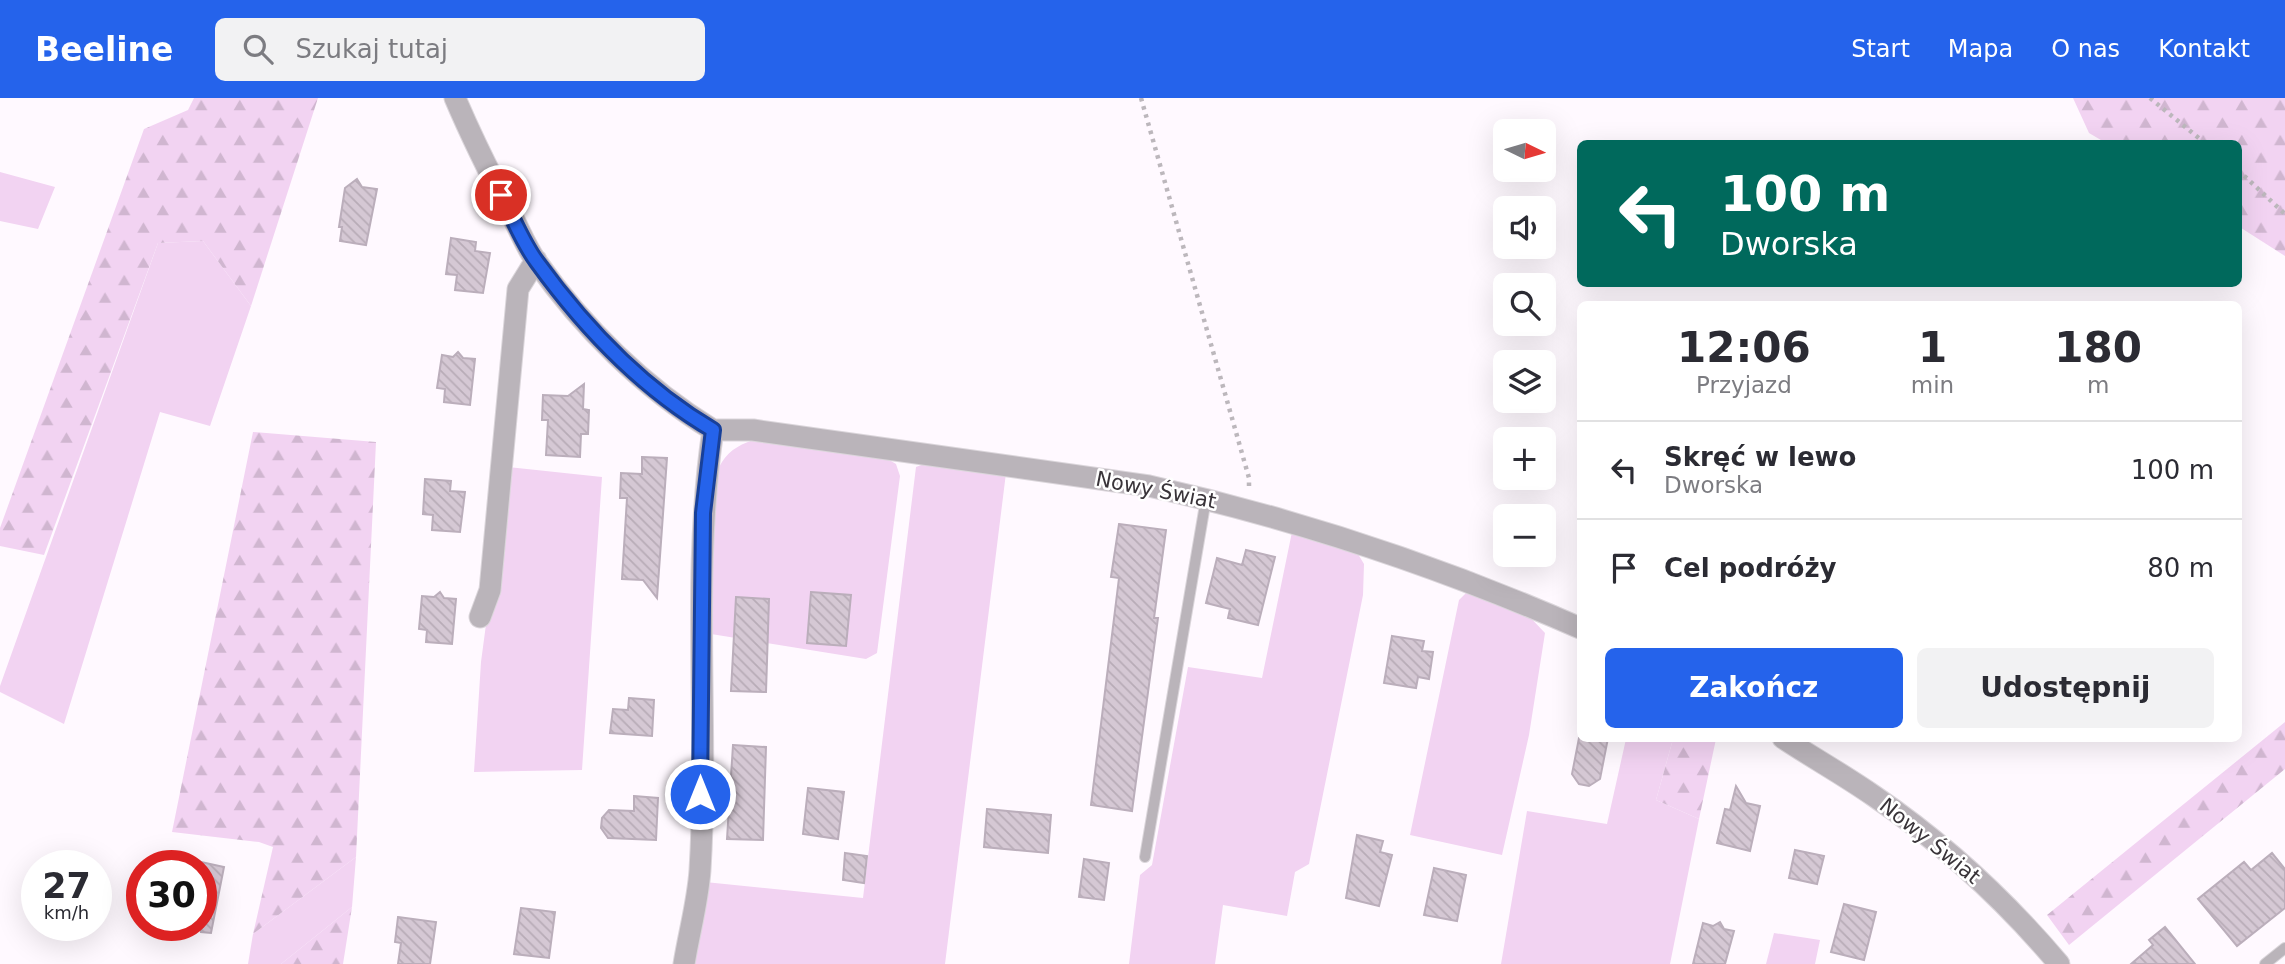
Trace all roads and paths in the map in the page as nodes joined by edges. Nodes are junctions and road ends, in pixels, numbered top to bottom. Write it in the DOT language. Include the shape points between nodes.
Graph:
graph roads {
  1 [pos="455,98"];
  2 [pos="1141,98"];
  3 [pos="2150,98"];
  4 [pos="2201,140"];
  5 [pos="2242,174"];
  6 [pos="2285,214"];
  7 [pos="536,260"];
  8 [pos="713,430"];
  9 [pos="1206,499"];
  10 [pos="1248,509"];
  11 [pos="480,617"];
  12 [pos="1577,627"];
  13 [pos="1789,742"];
  14 [pos="1145,857"];
  15 [pos="2285,948"];
  16 [pos="684,964"];
  17 [pos="2059,964"];
  18 [pos="2265,964"];
  1 -- 7 [label="street"];
  2 -- 10 [label="path" via="1249,478"];
  3 -- 4 [label="path"];
  5 -- 6 [label="path"];
  7 -- 8 [label="street" via="600,339 639,377"];
  7 -- 11 [label="street" via="518,289 489,590"];
  8 -- 9 [label="street, Nowy Świat" via="753,430 1149,486"];
  8 -- 16 [label="street" via="704,488 700,872"];
  9 -- 10 [label="street, Nowy Świat"];
  9 -- 14 [label="lane"];
  10 -- 12 [label="street, Nowy Świat" via="1380,550"];
  13 -- 17 [label="street, Nowy Świat" via="1926,835 2023,921"];
  15 -- 18 [label="lane"];
}
